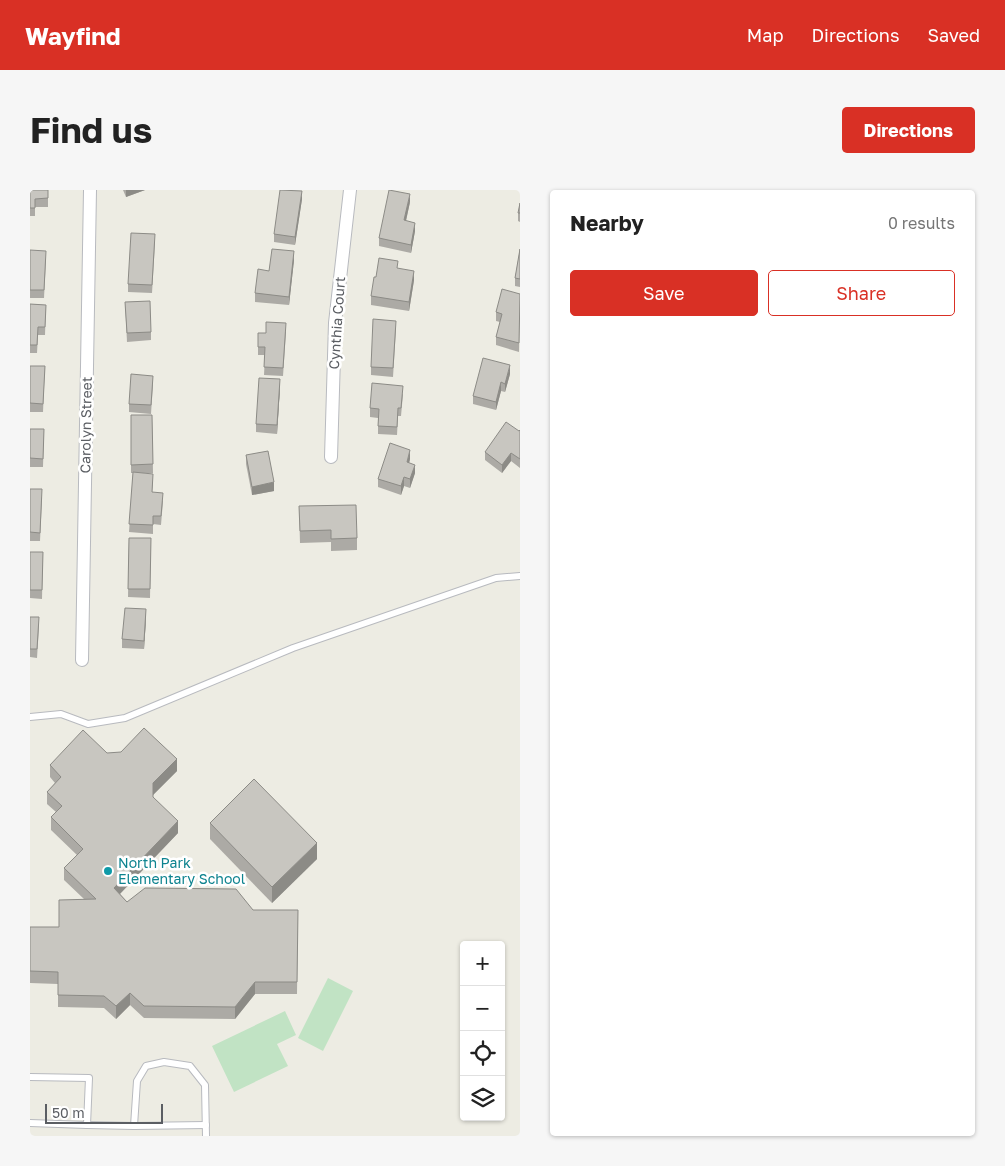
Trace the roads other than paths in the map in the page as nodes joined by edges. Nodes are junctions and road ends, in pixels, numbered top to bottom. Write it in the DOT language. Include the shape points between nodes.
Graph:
graph roads {
  1 [pos="90,190"];
  2 [pos="350,190"];
  3 [pos="331,457"];
  4 [pos="520,576"];
  5 [pos="82,660"];
  6 [pos="30,717"];
  7 [pos="30,1077"];
  8 [pos="30,1123"];
  9 [pos="87,1125"];
  10 [pos="206,1125"];
  11 [pos="134,1126"];
  12 [pos="206,1136"];
  1 -- 5 [label="street, Carolyn Street"];
  2 -- 3 [label="street, Cynthia Court" via="335,323"];
  4 -- 6 [label="lane" via="496,578 293,648 125,718 88,724 61,714"];
  7 -- 9 [label="lane" via="89,1078"];
  8 -- 9 [label="lane"];
  9 -- 11 [label="lane"];
  10 -- 11 [label="lane"];
  10 -- 11 [label="lane" via="205,1085 190,1066 164,1062 146,1066 138,1081"];
  10 -- 12 [label="lane"];
}
